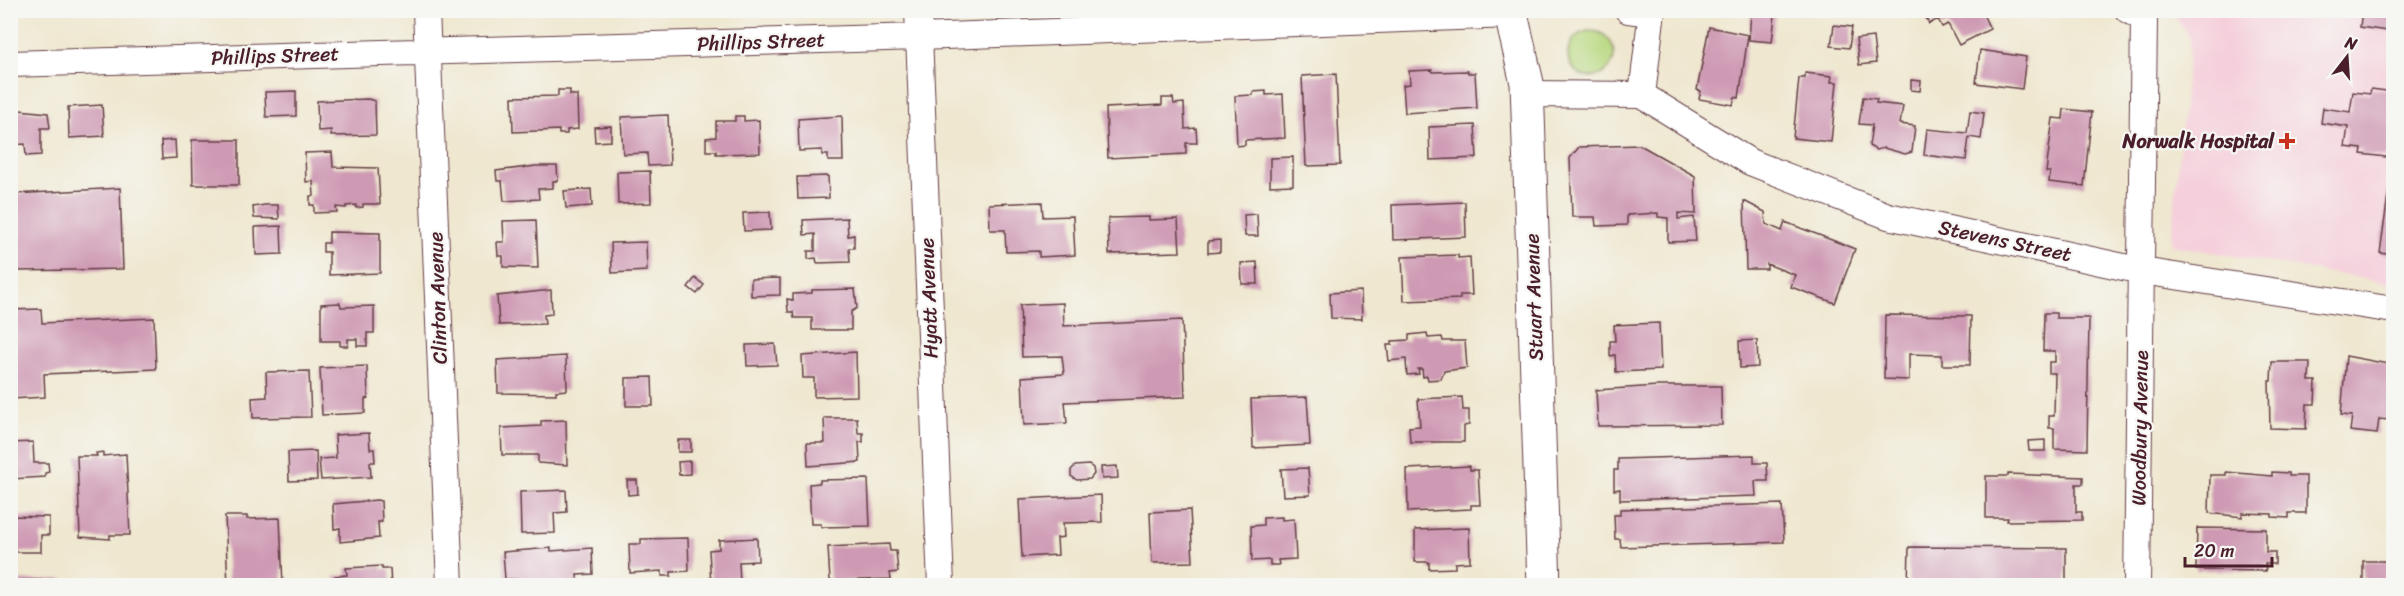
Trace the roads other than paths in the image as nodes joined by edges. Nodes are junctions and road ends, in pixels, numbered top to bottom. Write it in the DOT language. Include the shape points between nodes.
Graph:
graph roads {
  1 [pos="426,10"];
  2 [pos="918,10"];
  3 [pos="2128,10"];
  4 [pos="1644,11"];
  5 [pos="1510,13"];
  6 [pos="919,37"];
  7 [pos="427,52"];
  8 [pos="10,64"];
  9 [pos="1527,94"];
  10 [pos="1642,95"];
  11 [pos="2142,270"];
  12 [pos="2394,310"];
  13 [pos="450,585"];
  14 [pos="941,585"];
  15 [pos="1544,585"];
  16 [pos="2137,585"];
  1 -- 7 [label="street, Clinton Avenue"];
  2 -- 6 [label="street, Hyatt Avenue"];
  3 -- 11 [label="street, Woodbury Avenue" via="2144,18"];
  4 -- 10 [label="street"];
  5 -- 6 [label="street, Phillips Street"];
  5 -- 9 [label="street, Stuart Avenue"];
  6 -- 7 [label="street, Phillips Street"];
  6 -- 14 [label="street, Hyatt Avenue"];
  7 -- 8 [label="street, Phillips Street"];
  7 -- 13 [label="street, Clinton Avenue"];
  9 -- 10 [label="street"];
  9 -- 15 [label="street, Stuart Avenue"];
  10 -- 11 [label="street, Stevens Street" via="1750,162 1888,216"];
  11 -- 12 [label="street, Stevens Street"];
  11 -- 16 [label="street, Woodbury Avenue"];
}
